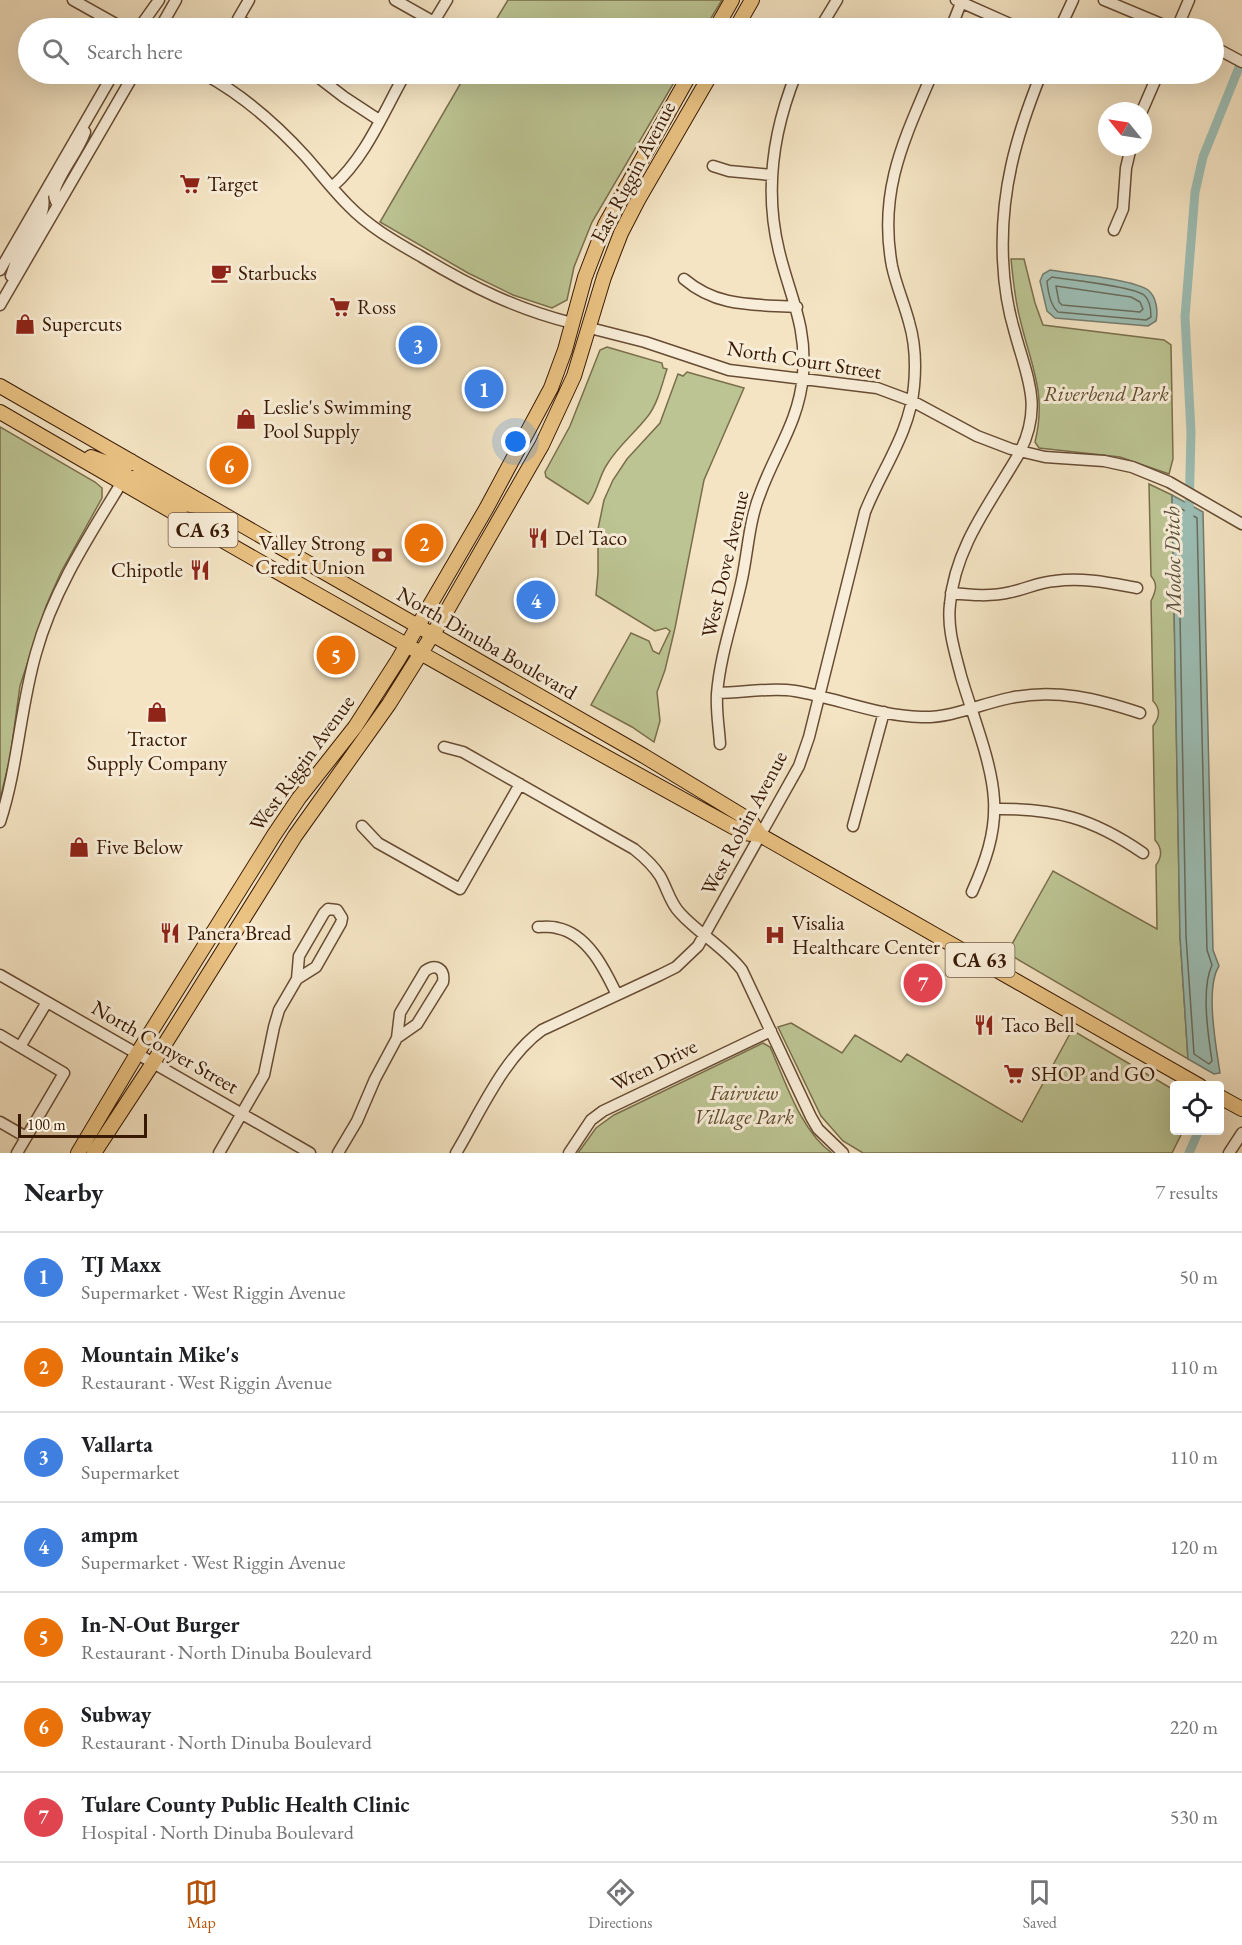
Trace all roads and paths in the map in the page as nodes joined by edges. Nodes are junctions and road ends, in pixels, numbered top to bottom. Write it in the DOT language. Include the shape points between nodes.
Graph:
graph roads {
  1 [pos="73,0"];
  2 [pos="159,0"];
  3 [pos="176,0"];
  4 [pos="249,0"];
  5 [pos="395,0"];
  6 [pos="447,0"];
  7 [pos="732,0"];
  8 [pos="752,0"];
  9 [pos="837,0"];
  10 [pos="1073,0"];
  11 [pos="1104,0"];
  12 [pos="1189,0"];
  13 [pos="959,1"];
  14 [pos="105,18"];
  15 [pos="146,18"];
  16 [pos="166,18"];
  17 [pos="239,18"];
  18 [pos="421,18"];
  19 [pos="437,18"];
  20 [pos="722,18"];
  21 [pos="742,18"];
  22 [pos="826,18"];
  23 [pos="954,18"];
  24 [pos="996,18"];
  25 [pos="1065,18"];
  26 [pos="1147,18"];
  27 [pos="1181,18"];
  28 [pos="1224,52"];
  29 [pos="1242,62"];
  30 [pos="107,84"];
  31 [pos="128,84"];
  32 [pos="221,84"];
  33 [pos="327,84"];
  34 [pos="399,84"];
  35 [pos="684,84"];
  36 [pos="705,84"];
  37 [pos="792,84"];
  38 [pos="928,84"];
  39 [pos="1038,84"];
  40 [pos="1154,84"];
  41 [pos="1147,102"];
  42 [pos="90,112"];
  43 [pos="379,120"];
  44 [pos="1129,156"];
  45 [pos="713,166"];
  46 [pos="771,175"];
  47 [pos="332,187"];
  48 [pos="623,191"];
  49 [pos="43,195"];
  50 [pos="58,205"];
  51 [pos="1114,230"];
  52 [pos="0,270"];
  53 [pos="684,279"];
  54 [pos="2,301"];
  55 [pos="797,307"];
  56 [pos="572,323"];
  57 [pos="590,328"];
  58 [pos="803,378"];
  59 [pos="0,386"];
  60 [pos="912,401"];
  61 [pos="0,412"];
  62 [pos="51,441"];
  63 [pos="542,445"];
  64 [pos="1020,452"];
  65 [pos="131,460"];
  66 [pos="122,482"];
  67 [pos="214,509"];
  68 [pos="1242,524"];
  69 [pos="1137,588"];
  70 [pos="951,593"];
  71 [pos="418,627"];
  72 [pos="432,635"];
  73 [pos="407,645"];
  74 [pos="421,653"];
  75 [pos="717,693"];
  76 [pos="818,696"];
  77 [pos="971,709"];
  78 [pos="884,712"];
  79 [pos="1140,714"];
  80 [pos="720,744"];
  81 [pos="444,747"];
  82 [pos="520,784"];
  83 [pos="994,809"];
  84 [pos="0,822"];
  85 [pos="362,826"];
  86 [pos="853,826"];
  87 [pos="760,836"];
  88 [pos="1143,852"];
  89 [pos="262,853"];
  90 [pos="972,892"];
  91 [pos="538,927"];
  92 [pos="705,935"];
  93 [pos="231,937"];
  94 [pos="0,975"];
  95 [pos="297,979"];
  96 [pos="617,995"];
  97 [pos="47,1002"];
  98 [pos="771,1031"];
  99 [pos="0,1035"];
  100 [pos="397,1038"];
  101 [pos="20,1047"];
  102 [pos="136,1054"];
  103 [pos="153,1063"];
  104 [pos="1191,1081"];
  105 [pos="1224,1099"];
  106 [pos="1242,1109"];
  107 [pos="242,1114"];
  108 [pos="0,1122"];
  109 [pos="1242,1132"];
  110 [pos="26,1137"];
  111 [pos="17,1153"];
  112 [pos="78,1153"];
  113 [pos="94,1153"];
  114 [pos="219,1153"];
  115 [pos="310,1153"];
  116 [pos="338,1153"];
  117 [pos="456,1153"];
  118 [pos="569,1153"];
  119 [pos="843,1153"];
  120 [pos="1229,1153"];
  1 -- 14 [label="street"];
  2 -- 15 [label="street"];
  3 -- 16 [label="street"];
  4 -- 17 [label="street"];
  5 -- 18 [label="street"];
  6 -- 19 [label="street"];
  7 -- 20 [label="main road"];
  8 -- 21 [label="main road"];
  9 -- 22 [label="street"];
  10 -- 25 [label="street"];
  11 -- 26 [label="street"];
  12 -- 27 [label="street"];
  13 -- 23 [label="street"];
  13 -- 24 [label="street"];
  28 -- 29 [label="street"];
  30 -- 42 [label="street"];
  31 -- 50 [label="street"];
  32 -- 47 [label="street" via="268,118"];
  33 -- 43 [label="street"];
  34 -- 43 [label="street"];
  35 -- 48 [label="main road, East Riggin Avenue"];
  36 -- 57 [label="main road, East Riggin Avenue" via="625,225 604,277"];
  37 -- 46 [label="street, West Dove Avenue" via="780,117"];
  38 -- 60 [label="street, West Robin Avenue" via="898,158 889,207 892,266 914,349"];
  39 -- 64 [label="street" via="1013,154 1003,229 1006,289 1032,395 1029,430"];
  40 -- 41 [label="street"];
  42 -- 49 [label="street"];
  42 -- 50 [label="street" via="80,146 55,189"];
  43 -- 47 [label="street" via="362,154"];
  44 -- 51 [label="street" via="1122,208"];
  45 -- 46 [label="street"];
  46 -- 55 [label="street, West Dove Avenue" via="775,232"];
  47 -- 56 [label="street" via="378,230 464,282 522,309"];
  48 -- 56 [label="main road, East Riggin Avenue" via="594,251"];
  48 -- 57 [label="main road" via="582,318"];
  49 -- 52 [label="street"];
  49 -- 54 [label="street" via="45,205 20,252"];
  50 -- 54 [label="street"];
  53 -- 55 [label="street" via="715,299"];
  55 -- 58 [label="street, West Dove Avenue" via="803,338"];
  56 -- 63 [label="main road" via="580,332 577,345"];
  56 -- 71 [label="main road, West Riggin Avenue" via="540,411"];
  57 -- 58 [label="street, North Court Street" via="719,367"];
  57 -- 63 [label="main road, West Riggin Avenue" via="571,385"];
  58 -- 60 [label="street, North Court Street" via="866,386"];
  58 -- 75 [label="street, West Dove Avenue" via="793,423 755,508"];
  59 -- 65 [label="main road, North Dinuba Boulevard / CA 63"];
  60 -- 64 [label="street, North Court Street" via="978,436"];
  60 -- 76 [label="street, West Robin Avenue" via="899,444 865,512"];
  61 -- 62 [label="main road, North Dinuba Boulevard / CA 63"];
  62 -- 65 [label="main road" via="121,468"];
  62 -- 66 [label="main road, North Dinuba Boulevard / CA 63"];
  63 -- 72 [label="main road, West Riggin Avenue"];
  64 -- 68 [label="street, North Court Street" via="1132,467"];
  64 -- 70 [label="street" via="965,546"];
  65 -- 67 [label="main road, North Dinuba Boulevard / CA 63"];
  66 -- 67 [label="main road" via="125,478 137,478 185,504"];
  66 -- 73 [label="main road, North Dinuba Boulevard / CA 63"];
  66 -- 84 [label="street" via="48,618 28,685 8,798"];
  67 -- 71 [label="main road, North Dinuba Boulevard / CA 63"];
  69 -- 70 [label="street" via="1068,580 1042,582 998,595"];
  70 -- 77 [label="street" via="952,644"];
  71 -- 72 [label="main road, North Dinuba Boulevard / CA 63"];
  71 -- 73 [label="main road, West Riggin Avenue"];
  72 -- 74 [label="main road, West Riggin Avenue"];
  72 -- 87 [label="main road, North Dinuba Boulevard / CA 63" via="720,802 751,821"];
  73 -- 74 [label="main road, North Dinuba Boulevard / CA 63"];
  73 -- 89 [label="main road, West Riggin Avenue" via="360,720"];
  74 -- 87 [label="main road, North Dinuba Boulevard / CA 63" via="744,833"];
  74 -- 93 [label="main road, West Riggin Avenue"];
  75 -- 76 [label="street" via="778,690"];
  75 -- 80 [label="street, West Dove Avenue"];
  76 -- 78 [label="street"];
  76 -- 87 [label="street, West Robin Avenue" via="800,766"];
  77 -- 78 [label="street" via="921,717"];
  77 -- 79 [label="street" via="1009,698 1053,694 1096,700"];
  77 -- 83 [label="street" via="987,762"];
  78 -- 86 [label="street"];
  81 -- 82 [label="street" via="463,752"];
  82 -- 85 [label="street" via="460,889 378,843"];
  82 -- 92 [label="street" via="634,849 660,876 677,910"];
  83 -- 88 [label="street" via="1033,809 1086,821"];
  83 -- 90 [label="street" via="988,852"];
  87 -- 92 [label="street, West Robin Avenue"];
  87 -- 104 [label="main road, North Dinuba Boulevard / CA 63"];
  89 -- 93 [label="main road" via="264,867 237,912"];
  89 -- 102 [label="main road, West Riggin Avenue"];
  91 -- 96 [label="street" via="558,928 584,944 605,970"];
  92 -- 96 [label="street, West Robin Avenue" via="676,967"];
  92 -- 98 [label="street" via="742,970"];
  93 -- 103 [label="main road, West Riggin Avenue"];
  94 -- 97 [label="street, North Conyer Street"];
  95 -- 95 [label="street" via="312,971 322,957 341,923 337,910 324,913 299,956"];
  95 -- 107 [label="street" via="273,1027 264,1075"];
  96 -- 117 [label="street, West Robin Avenue" via="530,1039 507,1066"];
  97 -- 101 [label="street"];
  97 -- 102 [label="street, North Conyer Street"];
  98 -- 118 [label="street, Wren Drive" via="603,1111"];
  98 -- 119 [label="street" via="818,1129"];
  99 -- 101 [label="street"];
  100 -- 100 [label="street" via="417,1024 442,982 442,970 425,970 400,1013"];
  100 -- 116 [label="street"];
  101 -- 110 [label="street" via="64,1073"];
  102 -- 103 [label="street, North Conyer Street"];
  102 -- 112 [label="main road, West Riggin Avenue"];
  103 -- 107 [label="street, North Conyer Street"];
  103 -- 113 [label="main road, West Riggin Avenue"];
  105 -- 106 [label="main road"];
  107 -- 114 [label="street"];
  107 -- 115 [label="street, North Conyer Street"];
  108 -- 110 [label="street"];
  109 -- 120 [label="street"];
  110 -- 111 [label="street"];
}
